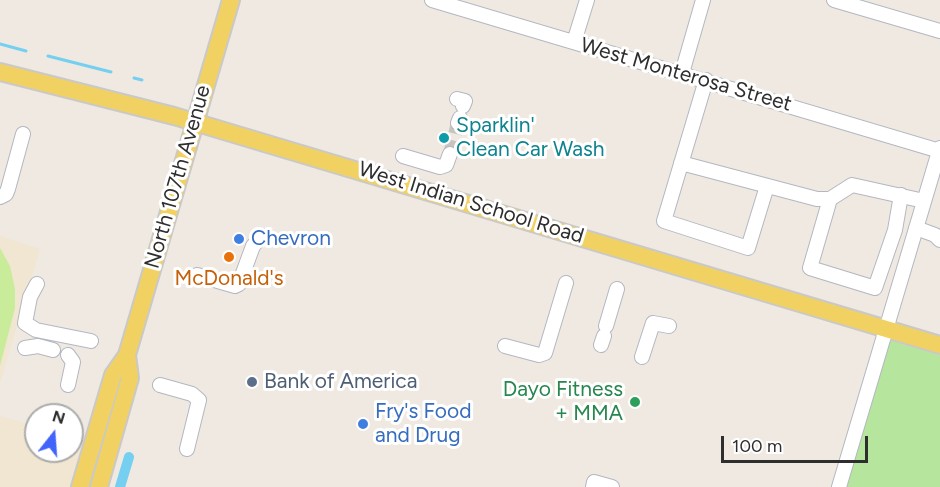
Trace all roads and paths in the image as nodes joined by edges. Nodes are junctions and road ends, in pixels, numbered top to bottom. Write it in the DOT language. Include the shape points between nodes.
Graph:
graph roads {
  1 [pos="231,0"];
  2 [pos="432,0"];
  3 [pos="587,0"];
  4 [pos="703,0"];
  5 [pos="834,0"];
  6 [pos="467,5"];
  7 [pos="940,31"];
  8 [pos="574,42"];
  9 [pos="0,72"];
  10 [pos="682,74"];
  11 [pos="706,80"];
  12 [pos="193,121"];
  13 [pos="23,134"];
  14 [pos="940,150"];
  15 [pos="450,154"];
  16 [pos="403,156"];
  17 [pos="681,163"];
  18 [pos="767,186"];
  19 [pos="901,195"];
  20 [pos="0,197"];
  21 [pos="830,199"];
  22 [pos="924,201"];
  23 [pos="916,228"];
  24 [pos="262,236"];
  25 [pos="938,236"];
  26 [pos="197,275"];
  27 [pos="566,283"];
  28 [pos="37,284"];
  29 [pos="617,289"];
  30 [pos="669,326"];
  31 [pos="885,328"];
  32 [pos="604,335"];
  33 [pos="91,341"];
  34 [pos="506,345"];
  35 [pos="940,345"];
  36 [pos="25,348"];
  37 [pos="53,350"];
  38 [pos="68,355"];
  39 [pos="127,355"];
  40 [pos="642,357"];
  41 [pos="68,385"];
  42 [pos="160,386"];
  43 [pos="187,449"];
  44 [pos="594,484"];
  45 [pos="80,487"];
  46 [pos="99,487"];
  47 [pos="612,487"];
  48 [pos="839,487"];
  1 -- 12 [label="main road, North 107th Avenue"];
  2 -- 6 [label="street, West Monterosa Street"];
  3 -- 8 [label="street"];
  4 -- 10 [label="street"];
  5 -- 7 [label="street"];
  6 -- 8 [label="street, West Monterosa Street"];
  8 -- 10 [label="street, West Monterosa Street"];
  9 -- 12 [label="main road, West Indian School Road"];
  10 -- 11 [label="street, West Monterosa Street"];
  11 -- 14 [label="street, West Monterosa Street"];
  11 -- 17 [label="street"];
  12 -- 31 [label="main road, West Indian School Road"];
  12 -- 39 [label="main road, North 107th Avenue"];
  13 -- 20 [label="street" via="8,189"];
  14 -- 22 [label="street"];
  15 -- 16 [label="street" via="446,165 440,167"];
  17 -- 18 [label="street"];
  17 -- 18 [label="street" via="664,221 748,248"];
  18 -- 21 [label="street"];
  19 -- 21 [label="street" via="852,184"];
  19 -- 21 [label="street" via="875,288 810,268"];
  19 -- 22 [label="street"];
  22 -- 23 [label="street"];
  23 -- 25 [label="street"];
  23 -- 31 [label="street"];
  24 -- 26 [label="street" via="253,246 239,284"];
  27 -- 34 [label="street" via="545,353 539,355"];
  28 -- 33 [label="street" via="25,323 36,330"];
  29 -- 32 [label="street"];
  30 -- 40 [label="street" via="653,323"];
  31 -- 35 [label="main road, West Indian School Road"];
  31 -- 48 [label="street"];
  36 -- 37 [label="street"];
  38 -- 41 [label="street" via="74,362"];
  39 -- 45 [label="main road, North 107th Avenue" via="112,375"];
  39 -- 46 [label="main road, North 107th Avenue" via="130,378"];
  42 -- 43 [label="street" via="192,394 199,400"];
  44 -- 47 [label="street"];
}
